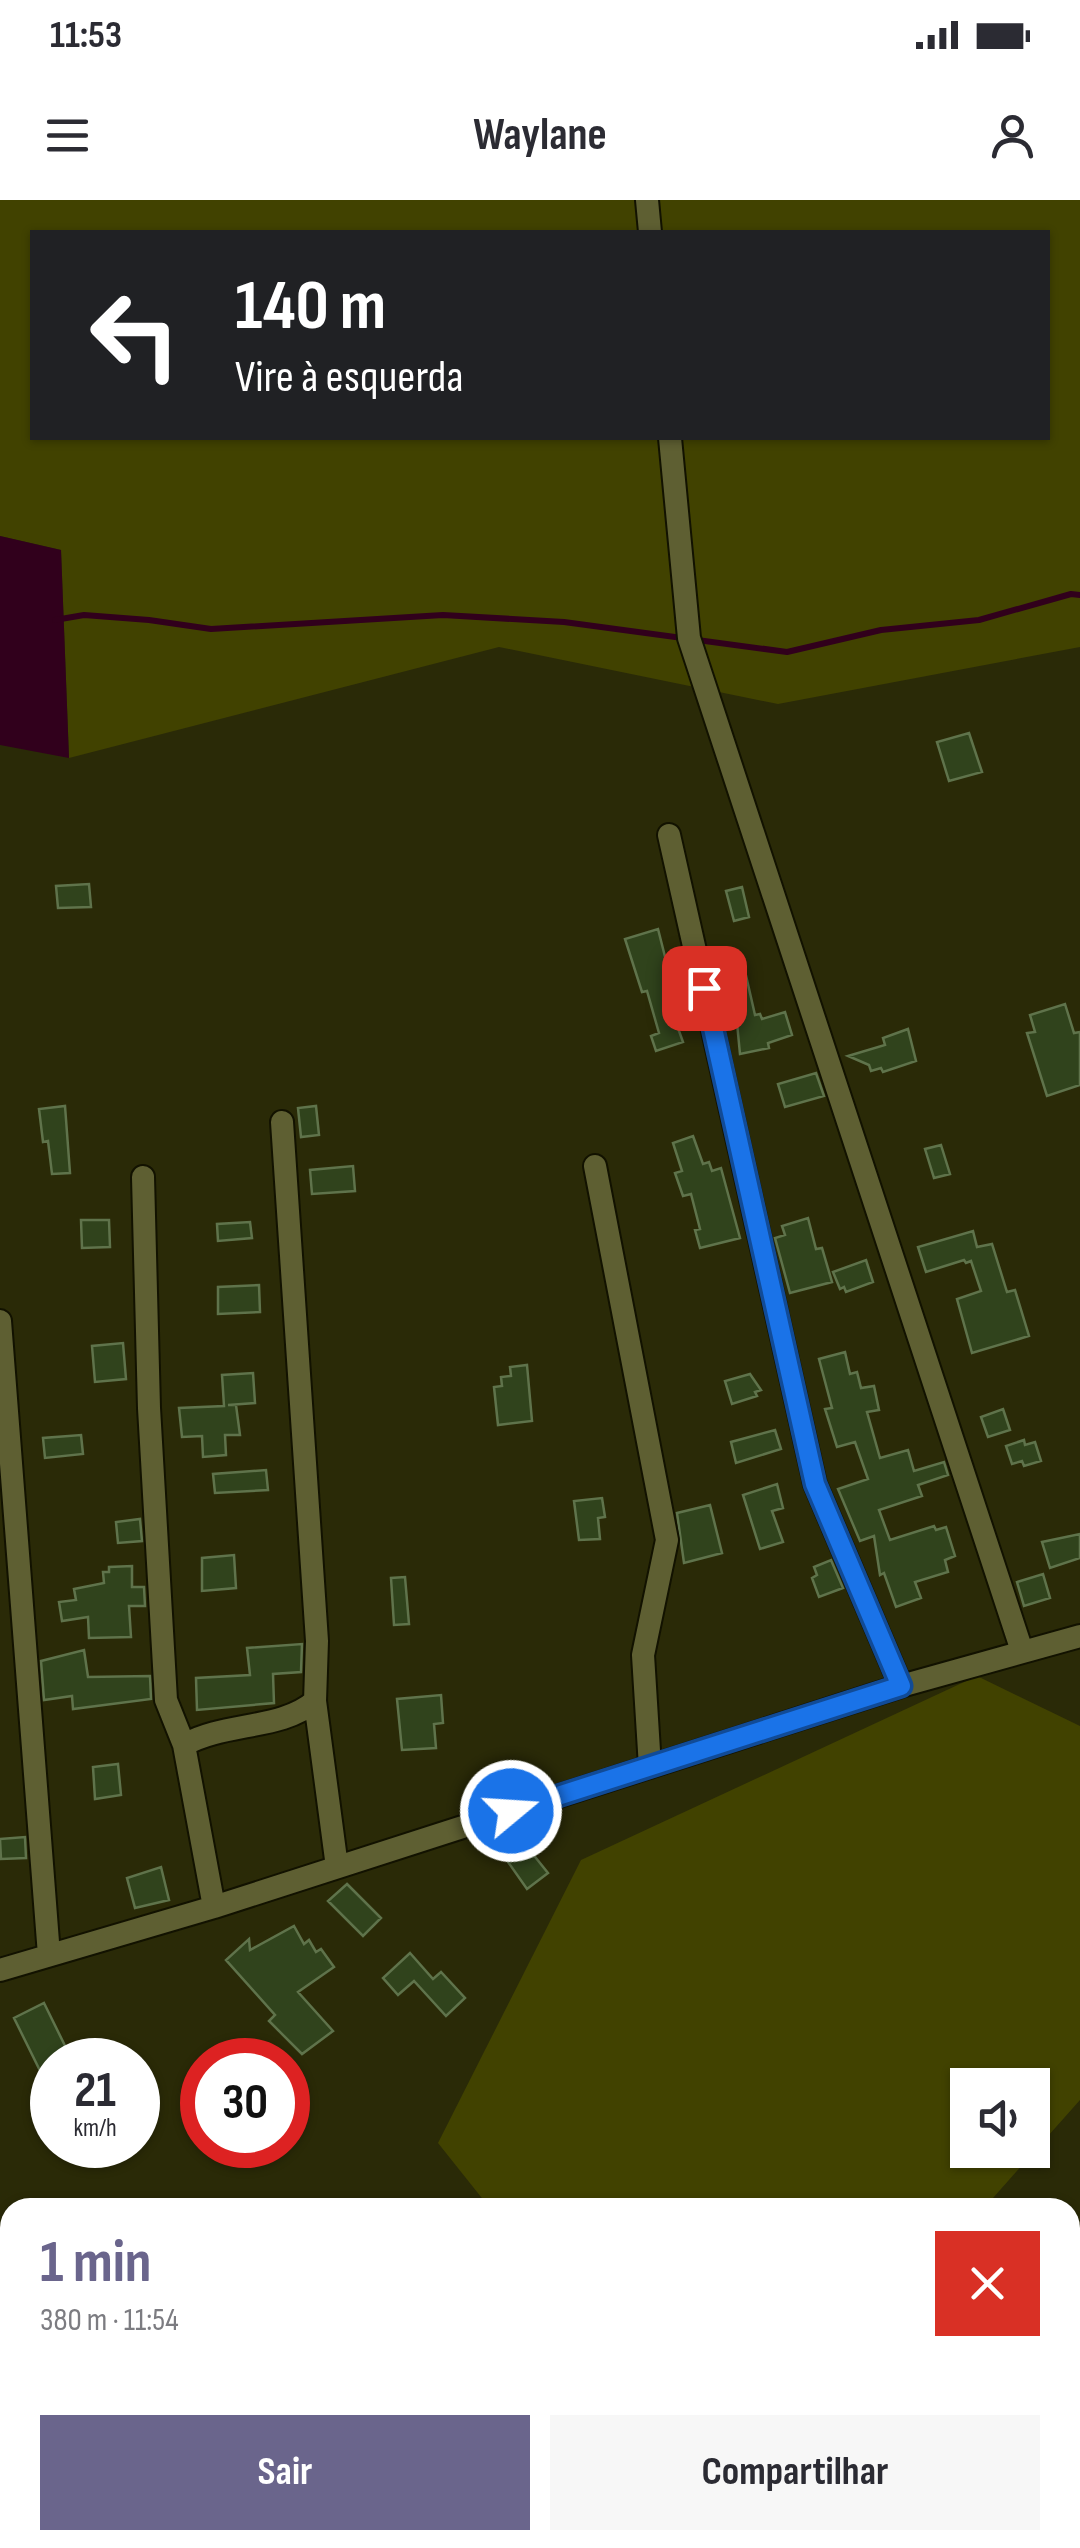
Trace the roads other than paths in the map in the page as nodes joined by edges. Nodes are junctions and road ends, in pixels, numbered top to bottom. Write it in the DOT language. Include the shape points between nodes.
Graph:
graph roads {
  1 [pos="646,200"];
  2 [pos="650,230"];
  3 [pos="670,440"];
  4 [pos="670,835"];
  5 [pos="282,1122"];
  6 [pos="595,1166"];
  7 [pos="142,1177"];
  8 [pos="0,1321"];
  9 [pos="1080,1636"];
  10 [pos="1022,1651"];
  11 [pos="901,1686"];
  12 [pos="315,1701"];
  13 [pos="184,1745"];
  14 [pos="650,1766"];
  15 [pos="337,1867"];
  16 [pos="214,1907"];
  17 [pos="48,1955"];
  18 [pos="0,1970"];
  1 -- 2 [label="street"];
  3 -- 10 [label="street" via="689,638"];
  4 -- 11 [label="street" via="815,1484"];
  5 -- 12 [label="street" via="317,1641"];
  6 -- 14 [label="street" via="667,1540 642,1655"];
  7 -- 13 [label="street" via="166,1700"];
  8 -- 17 [label="street"];
  9 -- 10 [label="street"];
  10 -- 11 [label="street"];
  11 -- 14 [label="street"];
  12 -- 13 [label="street" via="290,1716 220,1729"];
  12 -- 15 [label="street"];
  13 -- 16 [label="street"];
  14 -- 15 [label="street"];
  15 -- 16 [label="street"];
  16 -- 17 [label="street"];
  17 -- 18 [label="street"];
}
